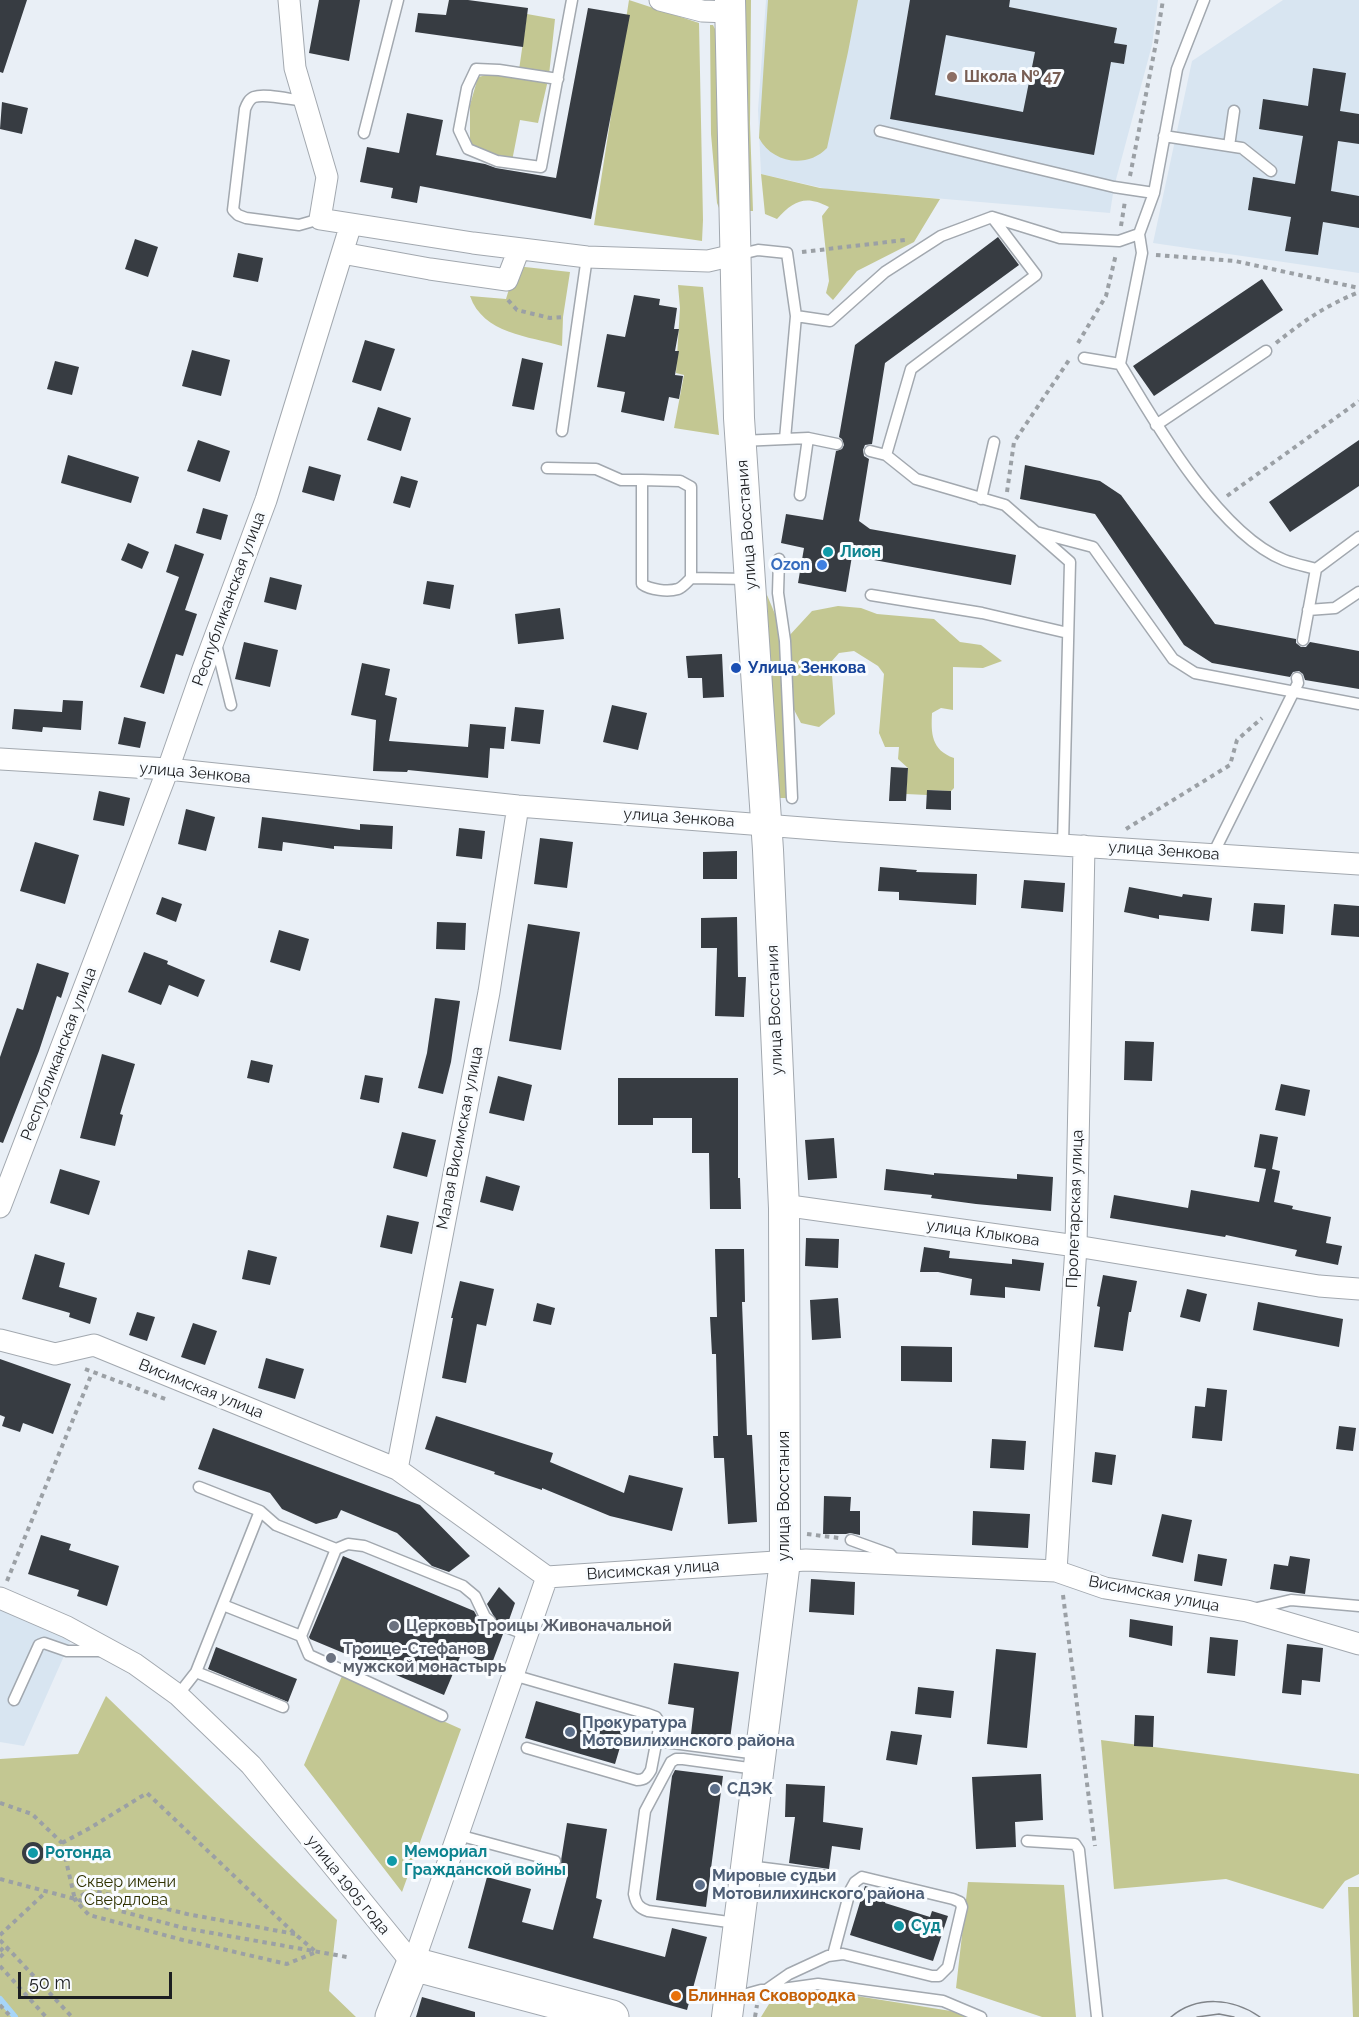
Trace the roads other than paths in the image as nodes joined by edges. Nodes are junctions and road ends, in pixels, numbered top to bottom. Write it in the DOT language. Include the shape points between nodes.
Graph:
graph roads {
  1 [pos="289,0"];
  2 [pos="398,0"];
  3 [pos="573,0"];
  4 [pos="660,0"];
  5 [pos="1204,0"];
  6 [pos="730,6"];
  7 [pos="558,79"];
  8 [pos="305,101"];
  9 [pos="1234,111"];
  10 [pos="880,131"];
  11 [pos="364,133"];
  12 [pos="1164,136"];
  13 [pos="1229,146"];
  14 [pos="1270,171"];
  15 [pos="1154,193"];
  16 [pos="992,217"];
  17 [pos="320,219"];
  18 [pos="351,224"];
  19 [pos="1139,234"];
  20 [pos="519,249"];
  21 [pos="342,253"];
  22 [pos="734,255"];
  23 [pos="587,257"];
  24 [pos="796,316"];
  25 [pos="1266,351"];
  26 [pos="1084,357"];
  27 [pos="1120,364"];
  28 [pos="1156,425"];
  29 [pos="562,431"];
  30 [pos="808,438"];
  31 [pos="785,439"];
  32 [pos="741,441"];
  33 [pos="994,442"];
  34 [pos="837,444"];
  35 [pos="870,451"];
  36 [pos="886,455"];
  37 [pos="547,468"];
  38 [pos="642,480"];
  39 [pos="800,495"];
  40 [pos="981,499"];
  41 [pos="1034,531"];
  42 [pos="1359,537"];
  43 [pos="779,559"];
  44 [pos="1316,569"];
  45 [pos="691,578"];
  46 [pos="751,579"];
  47 [pos="1359,592"];
  48 [pos="872,595"];
  49 [pos="1308,610"];
  50 [pos="1068,633"];
  51 [pos="214,638"];
  52 [pos="1303,640"];
  53 [pos="1297,678"];
  54 [pos="1293,693"];
  55 [pos="1359,704"];
  56 [pos="231,705"];
  57 [pos="0,759"];
  58 [pos="168,769"];
  59 [pos="792,798"];
  60 [pos="518,806"];
  61 [pos="766,824"];
  62 [pos="1073,845"];
  63 [pos="1213,854"];
  64 [pos="1359,864"];
  65 [pos="0,1207"];
  66 [pos="784,1208"];
  67 [pos="1076,1245"];
  68 [pos="1359,1289"];
  69 [pos="0,1340"];
  70 [pos="397,1469"];
  71 [pos="199,1487"];
  72 [pos="260,1511"];
  73 [pos="851,1540"];
  74 [pos="336,1549"];
  75 [pos="785,1561"];
  76 [pos="899,1564"];
  77 [pos="547,1577"];
  78 [pos="1059,1580"];
  79 [pos="2,1592"];
  80 [pos="223,1605"];
  81 [pos="1359,1606"];
  82 [pos="1247,1611"];
  83 [pos="490,1620"];
  84 [pos="506,1627"];
  85 [pos="527,1635"];
  86 [pos="301,1636"];
  87 [pos="1359,1644"];
  88 [pos="110,1651"];
  89 [pos="196,1672"];
  90 [pos="513,1675"];
  91 [pos="178,1695"];
  92 [pos="14,1700"];
  93 [pos="283,1707"];
  94 [pos="442,1716"];
  95 [pos="657,1741"];
  96 [pos="527,1748"];
  97 [pos="760,1762"];
  98 [pos="458,1835"];
  99 [pos="1027,1841"];
  100 [pos="555,1861"];
  101 [pos="747,1865"];
  102 [pos="828,1876"];
  103 [pos="739,1923"];
  104 [pos="833,1955"];
  105 [pos="413,1964"];
  106 [pos="766,1990"];
  107 [pos="728,2008"];
  108 [pos="392,2017"];
  109 [pos="612,2017"];
  110 [pos="981,2017"];
  111 [pos="1097,2017"];
  1 -- 8 [label="street" via="295,68"];
  2 -- 11 [label="lane"];
  3 -- 7 [label="lane"];
  4 -- 6 [label="street" via="702,11"];
  5 -- 12 [label="lane" via="1177,69"];
  6 -- 22 [label="street, улица Восстания"];
  7 -- 7 [label="lane" via="476,69 467,88 459,130 468,149 497,160 541,167"];
  8 -- 17 [label="street" via="327,177"];
  8 -- 17 [label="lane" via="264,96 248,102 234,210 246,218 299,225"];
  9 -- 13 [label="lane"];
  10 -- 15 [label="lane"];
  12 -- 13 [label="lane"];
  12 -- 15 [label="lane"];
  13 -- 14 [label="lane" via="1242,148"];
  15 -- 19 [label="lane"];
  16 -- 19 [label="lane" via="1060,238 1119,241"];
  16 -- 24 [label="lane" via="941,236 885,272 830,321"];
  16 -- 36 [label="lane" via="1036,275 910,369"];
  17 -- 18 [label="street"];
  18 -- 20 [label="street"];
  18 -- 21 [label="street, Республиканская улица"];
  19 -- 27 [label="lane" via="1142,253"];
  20 -- 21 [label="street" via="507,280"];
  20 -- 23 [label="street"];
  21 -- 51 [label="street, Республиканская улица" via="266,500"];
  22 -- 23 [label="street" via="708,261"];
  22 -- 24 [label="lane" via="758,250 787,253"];
  22 -- 32 [label="street, улица Восстания"];
  23 -- 29 [label="lane"];
  24 -- 31 [label="lane"];
  25 -- 28 [label="lane"];
  26 -- 27 [label="lane"];
  27 -- 28 [label="lane"];
  28 -- 44 [label="lane" via="1214,505 1248,538 1283,560"];
  30 -- 31 [label="lane"];
  30 -- 34 [label="lane"];
  30 -- 39 [label="lane"];
  31 -- 32 [label="lane"];
  32 -- 46 [label="street, улица Восстания"];
  33 -- 40 [label="lane"];
  35 -- 36 [label="lane"];
  36 -- 40 [label="lane" via="916,479"];
  37 -- 38 [label="lane" via="596,469 621,480"];
  38 -- 45 [label="lane" via="680,481 691,487"];
  38 -- 45 [label="lane" via="642,584 652,589 679,588"];
  40 -- 41 [label="lane" via="1005,506"];
  41 -- 50 [label="lane" via="1070,562"];
  41 -- 54 [label="lane" via="1093,547 1173,659 1195,673"];
  42 -- 44 [label="lane"];
  43 -- 59 [label="lane"];
  44 -- 49 [label="lane"];
  45 -- 46 [label="lane"];
  46 -- 61 [label="street, улица Восстания"];
  47 -- 49 [label="lane" via="1335,608"];
  48 -- 50 [label="lane" via="982,613"];
  49 -- 52 [label="lane"];
  50 -- 62 [label="lane"];
  51 -- 56 [label="lane"];
  51 -- 58 [label="street, Республиканская улица"];
  53 -- 54 [label="lane"];
  54 -- 55 [label="lane"];
  54 -- 63 [label="lane"];
  57 -- 58 [label="street, улица Зенкова"];
  58 -- 60 [label="street, улица Зенкова"];
  58 -- 65 [label="street, Республиканская улица"];
  60 -- 61 [label="street, улица Зенкова"];
  60 -- 70 [label="street, Малая Висимская улица" via="489,992"];
  61 -- 62 [label="street, улица Зенкова"];
  61 -- 66 [label="street, улица Восстания"];
  62 -- 63 [label="street, улица Зенкова"];
  62 -- 67 [label="street, Пролетарская улица"];
  63 -- 64 [label="street, улица Зенкова"];
  66 -- 67 [label="street, улица Клыкова"];
  66 -- 75 [label="street, улица Восстания"];
  67 -- 68 [label="street, улица Клыкова" via="1320,1286"];
  67 -- 78 [label="street, Пролетарская улица"];
  69 -- 70 [label="street, Висимская улица" via="55,1354 94,1345"];
  70 -- 77 [label="street, Висимская улица"];
  71 -- 72 [label="lane"];
  72 -- 74 [label="lane" via="276,1525"];
  72 -- 80 [label="lane"];
  73 -- 76 [label="lane" via="890,1554"];
  74 -- 83 [label="lane" via="348,1544 364,1546 462,1586 475,1596"];
  74 -- 86 [label="lane"];
  75 -- 76 [label="street, Висимская улица"];
  75 -- 77 [label="street, Висимская улица"];
  75 -- 97 [label="street, улица Восстания"];
  76 -- 78 [label="street, Висимская улица"];
  77 -- 85 [label="street"];
  78 -- 82 [label="street, Висимская улица"];
  79 -- 88 [label="street, улица 1905 года"];
  80 -- 86 [label="lane"];
  80 -- 89 [label="lane"];
  81 -- 82 [label="lane" via="1291,1600"];
  82 -- 87 [label="street, Висимская улица"];
  84 -- 85 [label="lane"];
  85 -- 90 [label="street"];
  86 -- 94 [label="lane" via="309,1655"];
  88 -- 91 [label="street, улица 1905 года"];
  88 -- 92 [label="lane" via="66,1651 44,1643 39,1646"];
  89 -- 91 [label="lane"];
  89 -- 93 [label="lane"];
  90 -- 95 [label="lane" via="656,1717 660,1723"];
  90 -- 98 [label="street"];
  91 -- 105 [label="street, улица 1905 года" via="251,1765"];
  95 -- 96 [label="lane" via="651,1770 643,1780"];
  95 -- 97 [label="lane"];
  97 -- 101 [label="street, улица Восстания"];
  97 -- 103 [label="lane" via="671,1762 645,1811 634,1894 636,1903 648,1911"];
  98 -- 100 [label="lane"];
  98 -- 105 [label="street"];
  99 -- 111 [label="lane" via="1075,1844 1079,1850"];
  101 -- 102 [label="lane"];
  101 -- 103 [label="street, улица Восстания"];
  103 -- 107 [label="street, улица Восстания"];
  104 -- 104 [label="lane" via="939,1976 948,1967 962,1907 954,1899 862,1877 849,1891"];
  104 -- 106 [label="lane" via="789,1974"];
  105 -- 108 [label="main road"];
  105 -- 109 [label="main road"];
  106 -- 107 [label="lane"];
  106 -- 110 [label="lane" via="818,1984 943,2001"];
}
